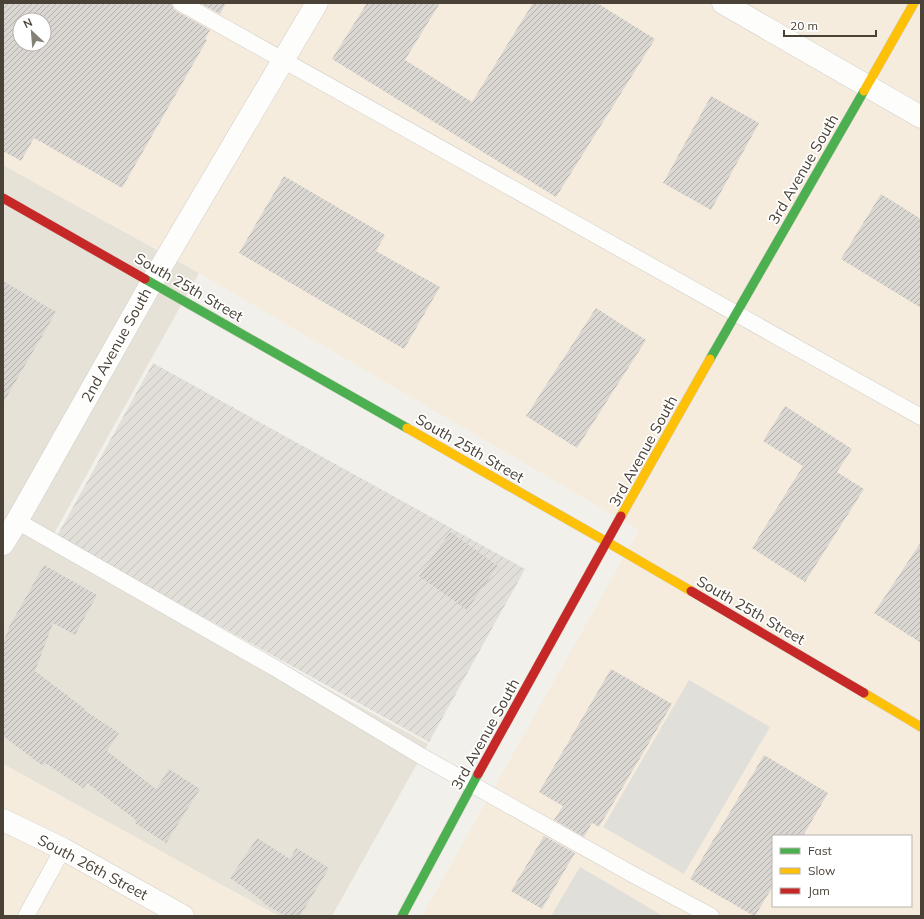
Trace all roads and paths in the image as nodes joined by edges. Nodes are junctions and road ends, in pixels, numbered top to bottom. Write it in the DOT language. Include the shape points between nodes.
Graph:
graph roads {
  1 [pos="181,3"];
  2 [pos="317,3"];
  3 [pos="723,3"];
  4 [pos="914,3"];
  5 [pos="283,60"];
  6 [pos="867,87"];
  7 [pos="921,117"];
  8 [pos="3,198"];
  9 [pos="152,282"];
  10 [pos="736,313"];
  11 [pos="921,417"];
  12 [pos="17,521"];
  13 [pos="607,542"];
  14 [pos="3,544"];
  15 [pos="921,727"];
  16 [pos="472,784"];
  17 [pos="3,820"];
  18 [pos="63,849"];
  19 [pos="26,916"];
  20 [pos="183,916"];
  21 [pos="402,916"];
  22 [pos="711,916"];
  1 -- 5 [label="lane"];
  2 -- 5 [label="street, 2nd Avenue South"];
  3 -- 6 [label="street"];
  4 -- 6 [label="street, 3rd Avenue South"];
  5 -- 9 [label="street, 2nd Avenue South"];
  5 -- 10 [label="lane"];
  6 -- 7 [label="street"];
  6 -- 10 [label="street, 3rd Avenue South"];
  8 -- 9 [label="street, South 25th Street"];
  9 -- 12 [label="street, 2nd Avenue South"];
  9 -- 13 [label="street, South 25th Street"];
  10 -- 11 [label="lane"];
  10 -- 13 [label="street, 3rd Avenue South"];
  12 -- 14 [label="street, 2nd Avenue South"];
  12 -- 16 [label="lane"];
  13 -- 15 [label="street, South 25th Street"];
  13 -- 16 [label="street, 3rd Avenue South"];
  16 -- 21 [label="street, 3rd Avenue South"];
  16 -- 22 [label="lane"];
  17 -- 18 [label="street, South 26th Street"];
  18 -- 19 [label="lane"];
  18 -- 20 [label="street, South 26th Street"];
}
